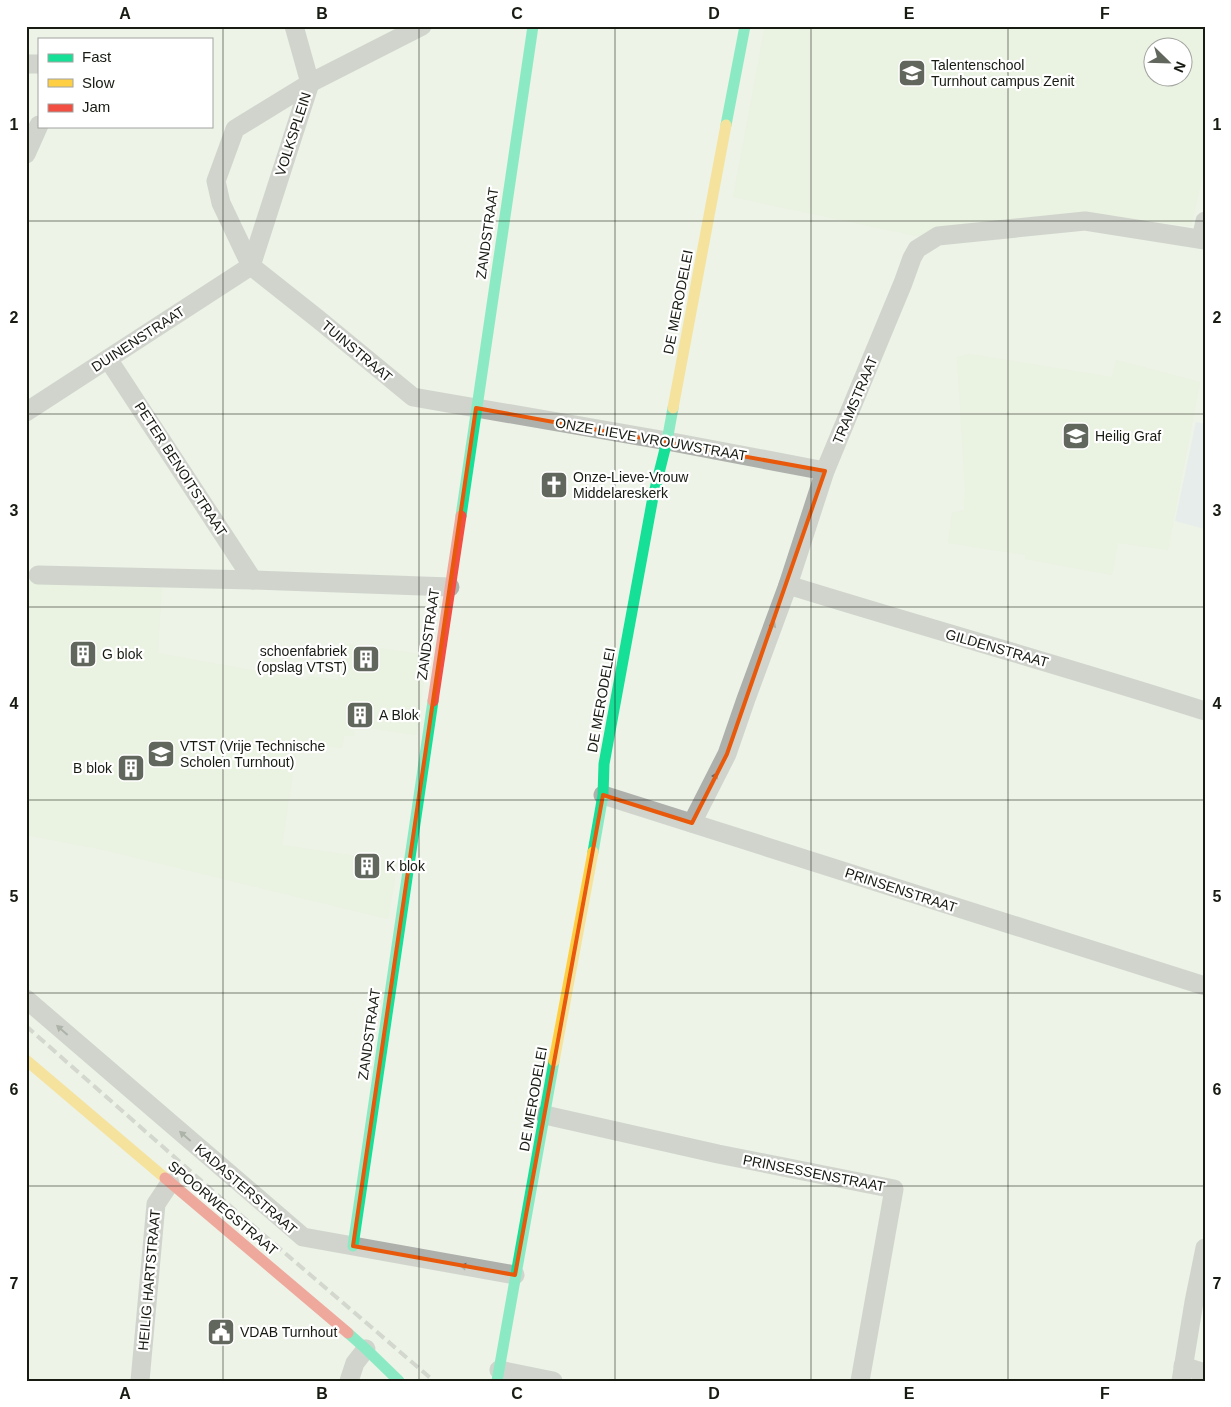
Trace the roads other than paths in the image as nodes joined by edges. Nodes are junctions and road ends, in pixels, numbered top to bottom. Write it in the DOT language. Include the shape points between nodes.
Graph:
graph roads {
  1 [pos="294,26"];
  2 [pos="422,26"];
  3 [pos="533,26"];
  4 [pos="745,26"];
  5 [pos="310,83"];
  6 [pos="38,127"];
  7 [pos="26,154"];
  8 [pos="1203,233"];
  9 [pos="251,266"];
  10 [pos="108,359"];
  11 [pos="476,408"];
  12 [pos="26,412"];
  13 [pos="667,441"];
  14 [pos="825,472"];
  15 [pos="38,575"];
  16 [pos="253,580"];
  17 [pos="788,585"];
  18 [pos="450,588"];
  19 [pos="1205,711"];
  20 [pos="603,794"];
  21 [pos="692,823"];
  22 [pos="1202,985"];
  23 [pos="26,999"];
  24 [pos="26,1060"];
  25 [pos="545,1115"];
  26 [pos="170,1183"];
  27 [pos="353,1246"];
  28 [pos="1205,1248"];
  29 [pos="515,1275"];
  30 [pos="366,1349"];
  31 [pos="1205,1373"];
  32 [pos="1182,1374"];
  33 [pos="498,1375"];
  34 [pos="140,1381"];
  35 [pos="349,1381"];
  36 [pos="399,1381"];
  37 [pos="553,1381"];
  38 [pos="860,1381"];
  1 -- 5 [label="street"];
  2 -- 5 [label="street"];
  3 -- 11 [label="street, ZANDSTRAAT"];
  4 -- 13 [label="street, DE MERODELEI"];
  5 -- 9 [label="street, VOLKSPLEIN"];
  5 -- 9 [label="street, VOLKSPLEIN" via="236,129 216,180 222,203"];
  6 -- 7 [label="street"];
  8 -- 14 [label="street, TRAMSTRAAT" via="1085,221 938,236 927,242 917,249 912,258"];
  9 -- 10 [label="street, DUINENSTRAAT"];
  9 -- 11 [label="street, TUINSTRAAT" via="413,397"];
  10 -- 12 [label="street, DUINENSTRAAT"];
  10 -- 16 [label="street, PETER BENOITSTRAAT"];
  11 -- 13 [label="street, ONZE LIEVE VROUWSTRAAT"];
  11 -- 18 [label="street, ZANDSTRAAT"];
  13 -- 14 [label="street, ONZE LIEVE VROUWSTRAAT"];
  13 -- 20 [label="street, DE MERODELEI" via="653,497 604,764"];
  14 -- 17 [label="street, TRAMSTRAAT"];
  15 -- 16 [label="street"];
  16 -- 18 [label="street"];
  17 -- 19 [label="street, GILDENSTRAAT"];
  21 -- 17 [label="street, TRAMSTRAAT, one-way" via="727,754"];
  18 -- 27 [label="street, ZANDSTRAAT"];
  20 -- 21 [label="street, PRINSENSTRAAT"];
  20 -- 25 [label="street, DE MERODELEI"];
  21 -- 22 [label="street, PRINSENSTRAAT"];
  27 -- 23 [label="street, KADASTERSTRAAT, one-way" via="303,1237"];
  24 -- 26 [label="street, SPOORWEGSTRAAT"];
  25 -- 29 [label="street, DE MERODELEI"];
  25 -- 38 [label="street, PRINSESSENSTRAAT" via="894,1189"];
  26 -- 30 [label="street, SPOORWEGSTRAAT"];
  26 -- 34 [label="street, HEILIG HARTSTRAAT" via="156,1204"];
  29 -- 27 [label="street, KADASTERSTRAAT, one-way"];
  28 -- 32 [label="street"];
  29 -- 33 [label="street, DE MERODELEI"];
  30 -- 35 [label="street" via="355,1363"];
  30 -- 36 [label="street, SPOORWEGSTRAAT"];
  31 -- 32 [label="street"];
  33 -- 37 [label="street"];
}
